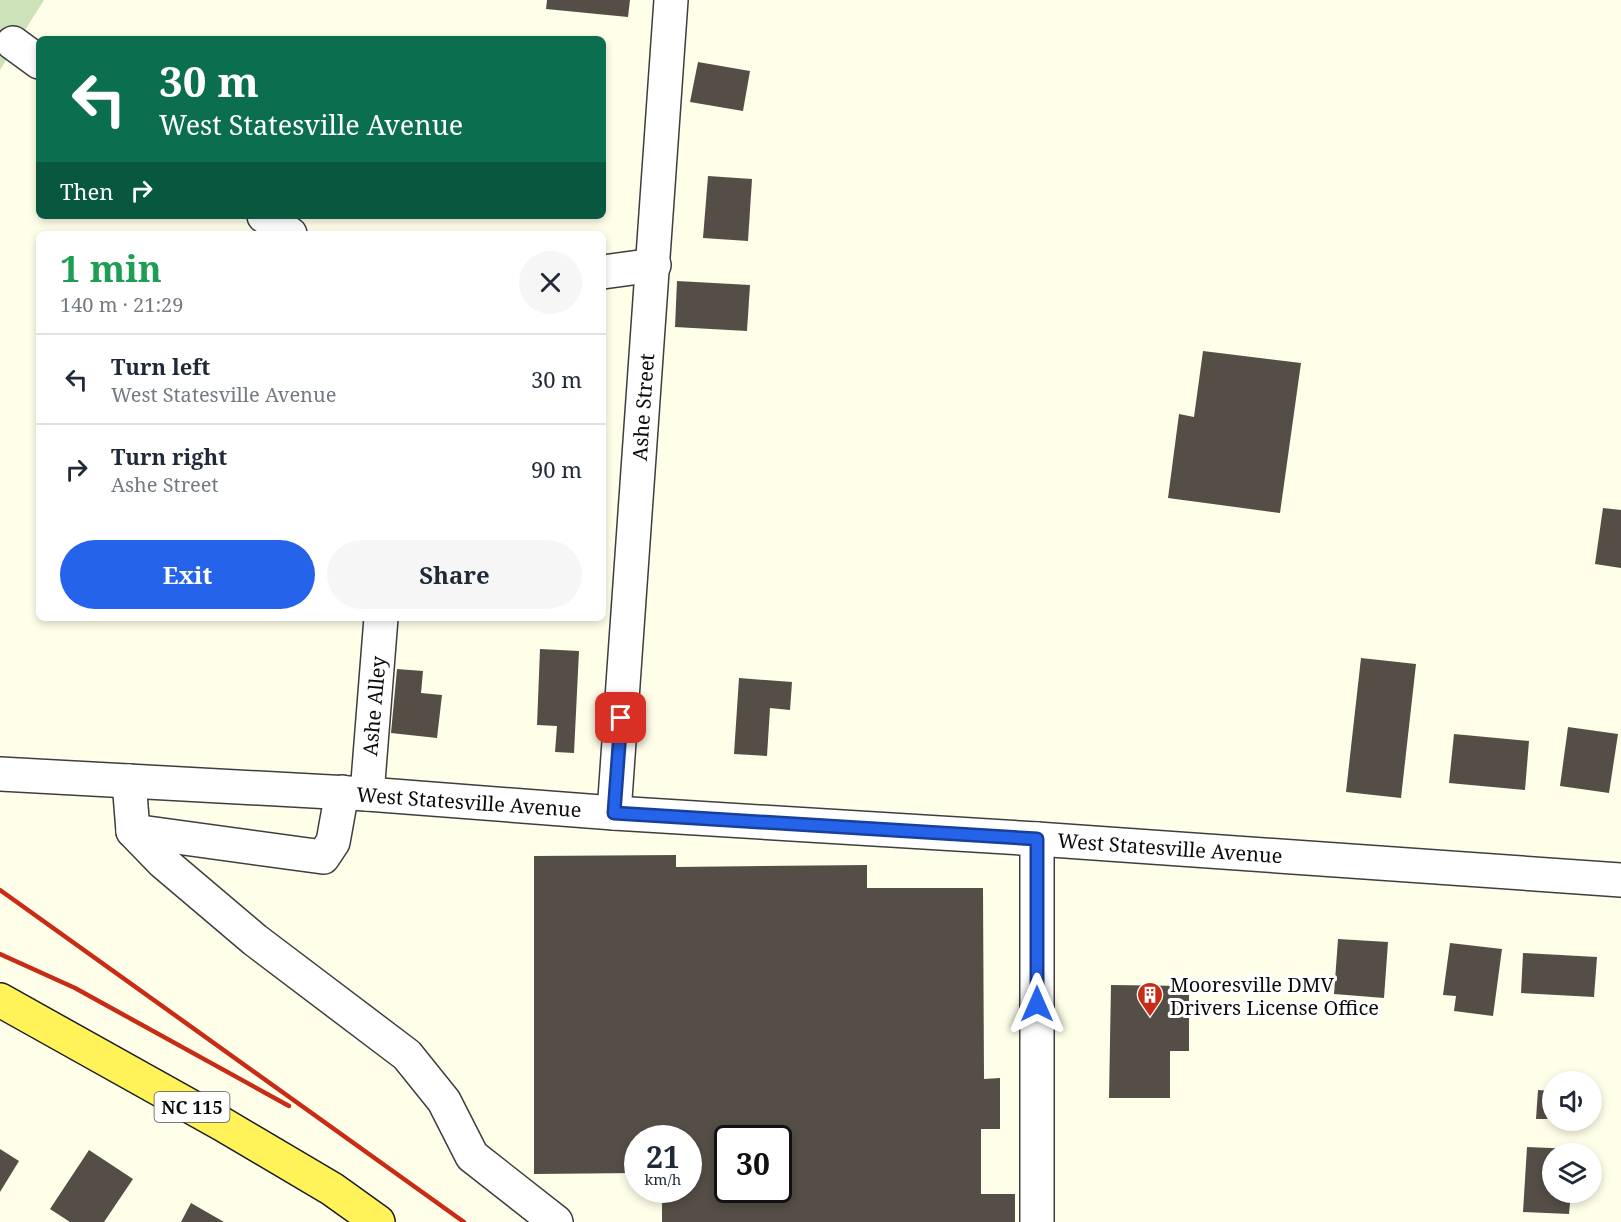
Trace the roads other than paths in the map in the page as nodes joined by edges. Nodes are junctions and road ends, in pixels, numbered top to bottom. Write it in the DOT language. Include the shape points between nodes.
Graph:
graph roads {
  1 [pos="671,0"];
  2 [pos="4,42"];
  3 [pos="36,60"];
  4 [pos="268,219"];
  5 [pos="286,231"];
  6 [pos="654,265"];
  7 [pos="606,272"];
  8 [pos="381,621"];
  9 [pos="0,774"];
  10 [pos="129,781"];
  11 [pos="354,793"];
  12 [pos="614,813"];
  13 [pos="133,831"];
  14 [pos="1037,839"];
  15 [pos="1621,880"];
  16 [pos="0,1000"];
  17 [pos="378,1222"];
  18 [pos="555,1222"];
  19 [pos="1036,1222"];
  1 -- 6 [label="street, Ashe Street"];
  2 -- 3 [label="street"];
  4 -- 5 [label="street"];
  6 -- 7 [label="street"];
  6 -- 12 [label="street, Ashe Street"];
  8 -- 11 [label="street, Ashe Alley"];
  9 -- 10 [label="street, West Statesville Avenue"];
  10 -- 11 [label="street, West Statesville Avenue"];
  10 -- 13 [label="street"];
  11 -- 12 [label="street, West Statesville Avenue"];
  11 -- 13 [label="street, Ashe Alley" via="323,857"];
  12 -- 14 [label="street, West Statesville Avenue"];
  13 -- 18 [label="street" via="163,862 255,940 407,1054 444,1101 472,1156"];
  14 -- 15 [label="street, West Statesville Avenue"];
  14 -- 19 [label="street"];
  16 -- 17 [label="main road, NC 115" via="232,1130 332,1189"];
}
